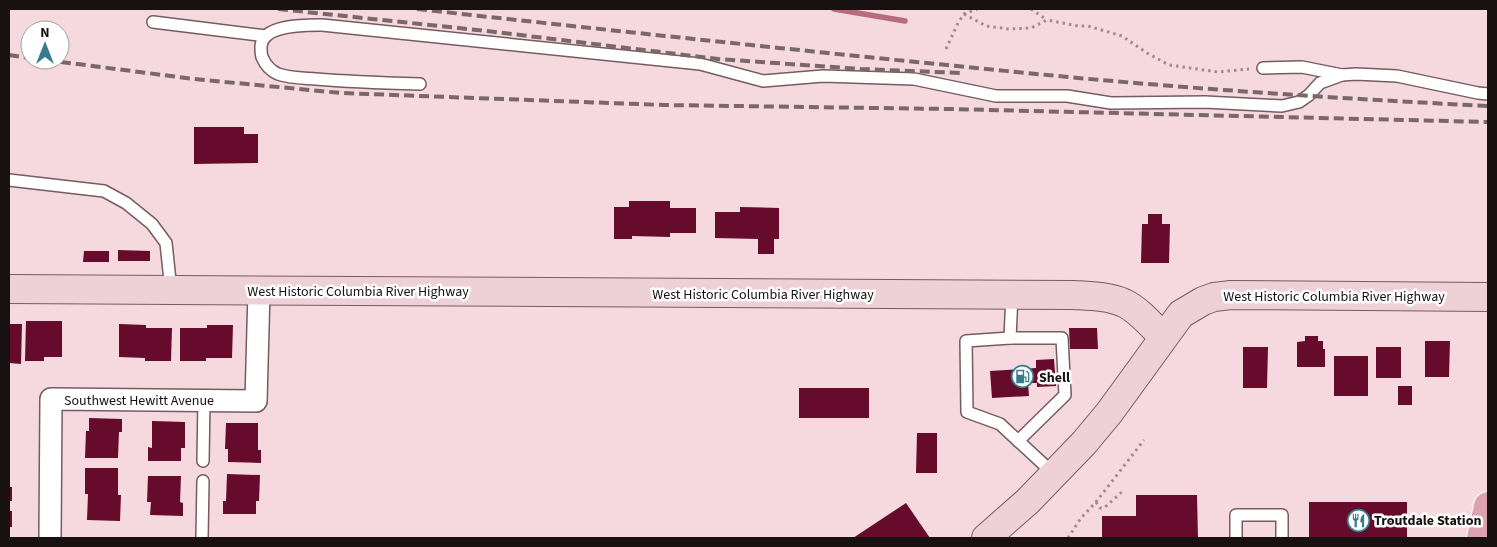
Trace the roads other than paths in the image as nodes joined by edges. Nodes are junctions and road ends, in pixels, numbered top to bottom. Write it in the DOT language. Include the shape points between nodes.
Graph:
graph roads {
  1 [pos="153,22"];
  2 [pos="266,36"];
  3 [pos="1263,68"];
  4 [pos="1342,75"];
  5 [pos="420,84"];
  6 [pos="1488,94"];
  7 [pos="9,180"];
  8 [pos="9,289"];
  9 [pos="171,290"];
  10 [pos="259,291"];
  11 [pos="1012,296"];
  12 [pos="1488,296"];
  13 [pos="1163,337"];
  14 [pos="1010,338"];
  15 [pos="204,400"];
  16 [pos="1018,441"];
  17 [pos="203,461"];
  18 [pos="1054,475"];
  19 [pos="203,481"];
  20 [pos="1488,506"];
  21 [pos="50,538"];
  22 [pos="202,538"];
  23 [pos="986,538"];
  24 [pos="1236,538"];
  25 [pos="1282,538"];
  26 [pos="1480,538"];
  1 -- 2 [label="lane"];
  2 -- 4 [label="lane" via="279,29 299,25 322,25 700,64 763,81 823,76 914,79 996,96 1067,96 1111,103 1205,102 1282,106 1299,102 1320,83"];
  2 -- 5 [label="lane" via="261,43 261,55 277,74 338,81"];
  3 -- 4 [label="lane" via="1302,67"];
  4 -- 6 [label="lane" via="1397,76"];
  7 -- 9 [label="lane" via="104,192 126,204 152,224 166,243"];
  8 -- 9 [label="street, West Historic Columbia River Highway"];
  9 -- 10 [label="street, West Historic Columbia River Highway"];
  10 -- 11 [label="street, West Historic Columbia River Highway"];
  10 -- 15 [label="street, Southwest Hewitt Avenue" via="256,401"];
  11 -- 13 [label="street, West Historic Columbia River Highway" via="1111,299 1126,304"];
  11 -- 14 [label="lane"];
  12 -- 13 [label="street, West Historic Columbia River Highway" via="1214,297 1181,314"];
  13 -- 18 [label="street" via="1109,413"];
  14 -- 16 [label="lane" via="966,341 967,412 1000,424"];
  14 -- 16 [label="lane" via="1062,338 1066,395"];
  15 -- 17 [label="lane"];
  15 -- 21 [label="street, Southwest Hewitt Avenue" via="51,399"];
  16 -- 18 [label="lane"];
  18 -- 23 [label="street"];
  19 -- 22 [label="lane"];
  20 -- 26 [label="main road"];
  24 -- 25 [label="lane" via="1236,515 1282,515"];
}
